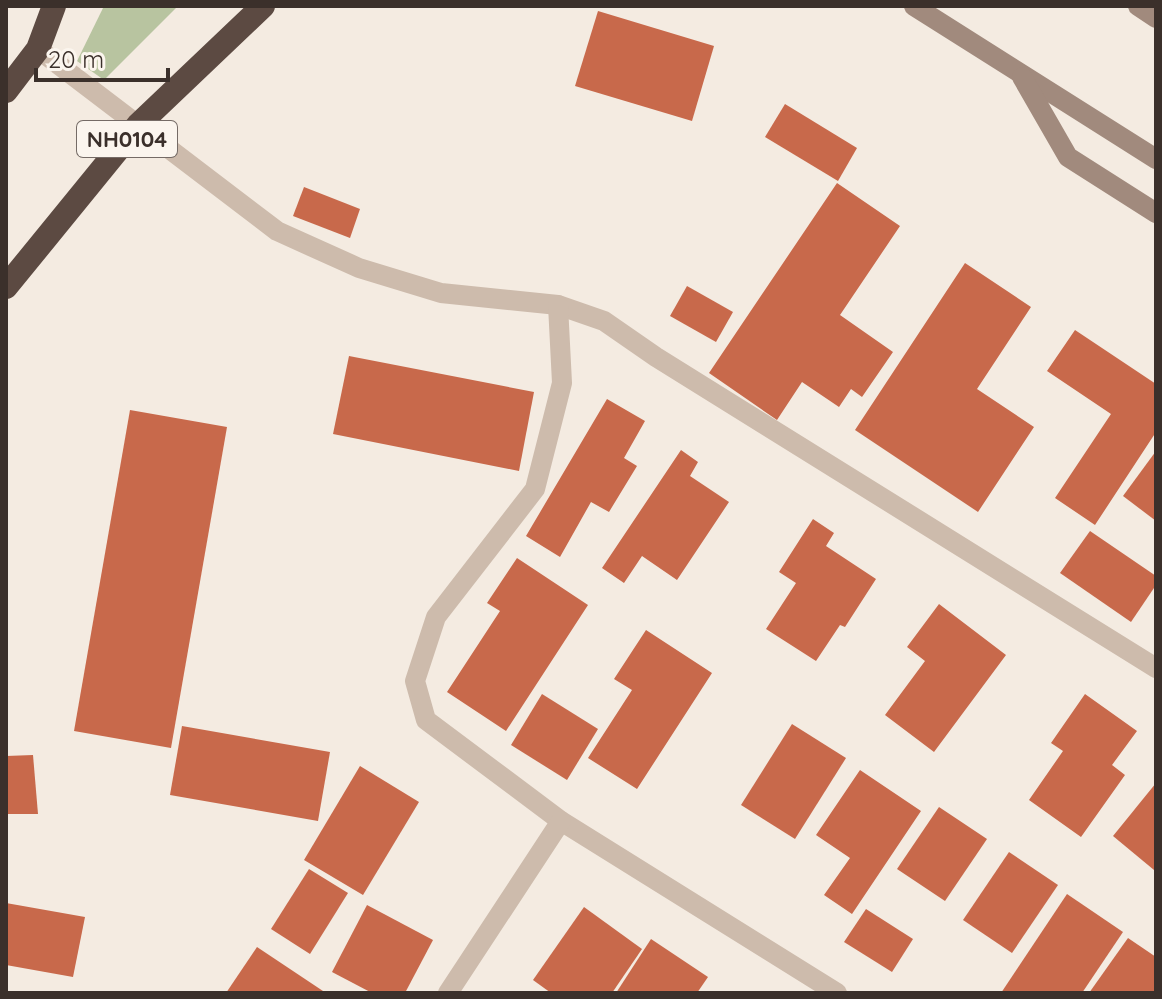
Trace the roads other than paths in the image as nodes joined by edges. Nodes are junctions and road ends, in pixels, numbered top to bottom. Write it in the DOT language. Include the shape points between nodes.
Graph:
graph roads {
  1 [pos="54,6"];
  2 [pos="263,6"];
  3 [pos="914,6"];
  4 [pos="1138,6"];
  5 [pos="1156,18"];
  6 [pos="38,49"];
  7 [pos="1020,73"];
  8 [pos="6,91"];
  9 [pos="138,125"];
  10 [pos="1156,159"];
  11 [pos="1156,213"];
  12 [pos="6,287"];
  13 [pos="558,305"];
  14 [pos="1156,668"];
  15 [pos="561,821"];
  16 [pos="448,993"];
  17 [pos="837,993"];
  1 -- 6 [label="highway"];
  2 -- 9 [label="highway, NH0104"];
  3 -- 7 [label="main road"];
  4 -- 5 [label="main road"];
  6 -- 8 [label="highway"];
  6 -- 9 [label="street"];
  7 -- 10 [label="main road"];
  7 -- 11 [label="main road" via="1068,157"];
  9 -- 12 [label="highway, NH0104"];
  9 -- 13 [label="street" via="277,231 359,268 441,293"];
  13 -- 14 [label="street" via="604,321"];
  13 -- 15 [label="street" via="562,383 535,489 436,617 415,681 426,720"];
  15 -- 16 [label="street"];
  15 -- 17 [label="street"];
}
